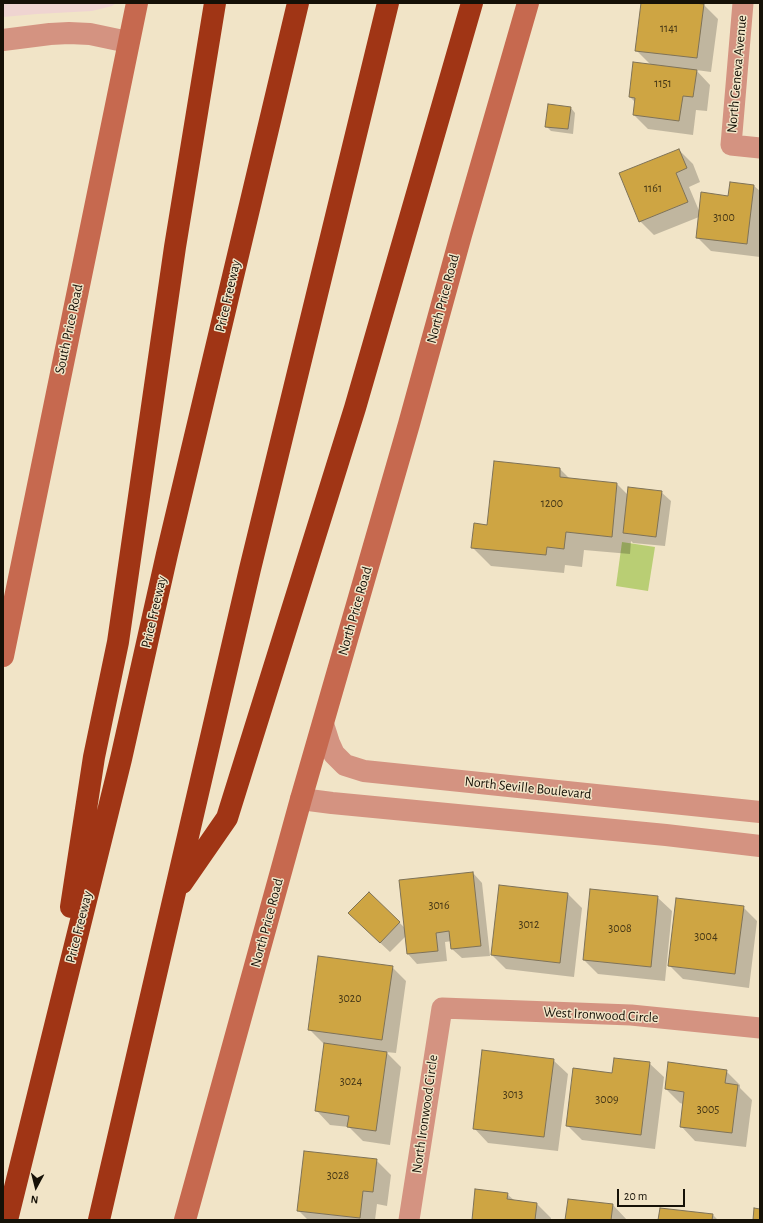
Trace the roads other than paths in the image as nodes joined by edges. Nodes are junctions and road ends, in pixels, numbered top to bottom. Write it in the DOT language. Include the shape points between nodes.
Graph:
graph roads {
  1 [pos="137,3"];
  2 [pos="215,3"];
  3 [pos="298,3"];
  4 [pos="388,3"];
  5 [pos="472,3"];
  6 [pos="528,3"];
  7 [pos="743,3"];
  8 [pos="3,40"];
  9 [pos="128,42"];
  10 [pos="760,148"];
  11 [pos="3,656"];
  12 [pos="323,724"];
  13 [pos="301,799"];
  14 [pos="669,802"];
  15 [pos="760,812"];
  16 [pos="666,835"];
  17 [pos="760,846"];
  18 [pos="176,892"];
  19 [pos="442,1008"];
  20 [pos="760,1028"];
  21 [pos="50,1047"];
  22 [pos="7,1220"];
  23 [pos="99,1220"];
  24 [pos="185,1220"];
  25 [pos="409,1220"];
  1 -- 9 [label="main road, South Price Road"];
  2 -- 21 [label="highway" via="175,247 118,642 94,757"];
  3 -- 21 [label="highway, Price Freeway" via="121,759"];
  4 -- 18 [label="highway" via="250,570"];
  5 -- 18 [label="highway" via="355,408 227,818"];
  6 -- 12 [label="main road, North Price Road"];
  7 -- 10 [label="street, North Geneva Avenue" via="731,145"];
  8 -- 9 [label="street" via="69,33 90,34"];
  9 -- 11 [label="main road, South Price Road"];
  12 -- 13 [label="main road, North Price Road"];
  12 -- 14 [label="street, North Seville Boulevard" via="334,754 345,765 364,771"];
  13 -- 16 [label="street"];
  13 -- 24 [label="main road, North Price Road"];
  14 -- 15 [label="street, North Seville Boulevard"];
  14 -- 16 [label="street"];
  16 -- 17 [label="street"];
  18 -- 23 [label="highway"];
  19 -- 20 [label="street, West Ironwood Circle" via="630,1015"];
  19 -- 25 [label="street, North Ironwood Circle"];
  21 -- 22 [label="highway, Price Freeway"];
}
